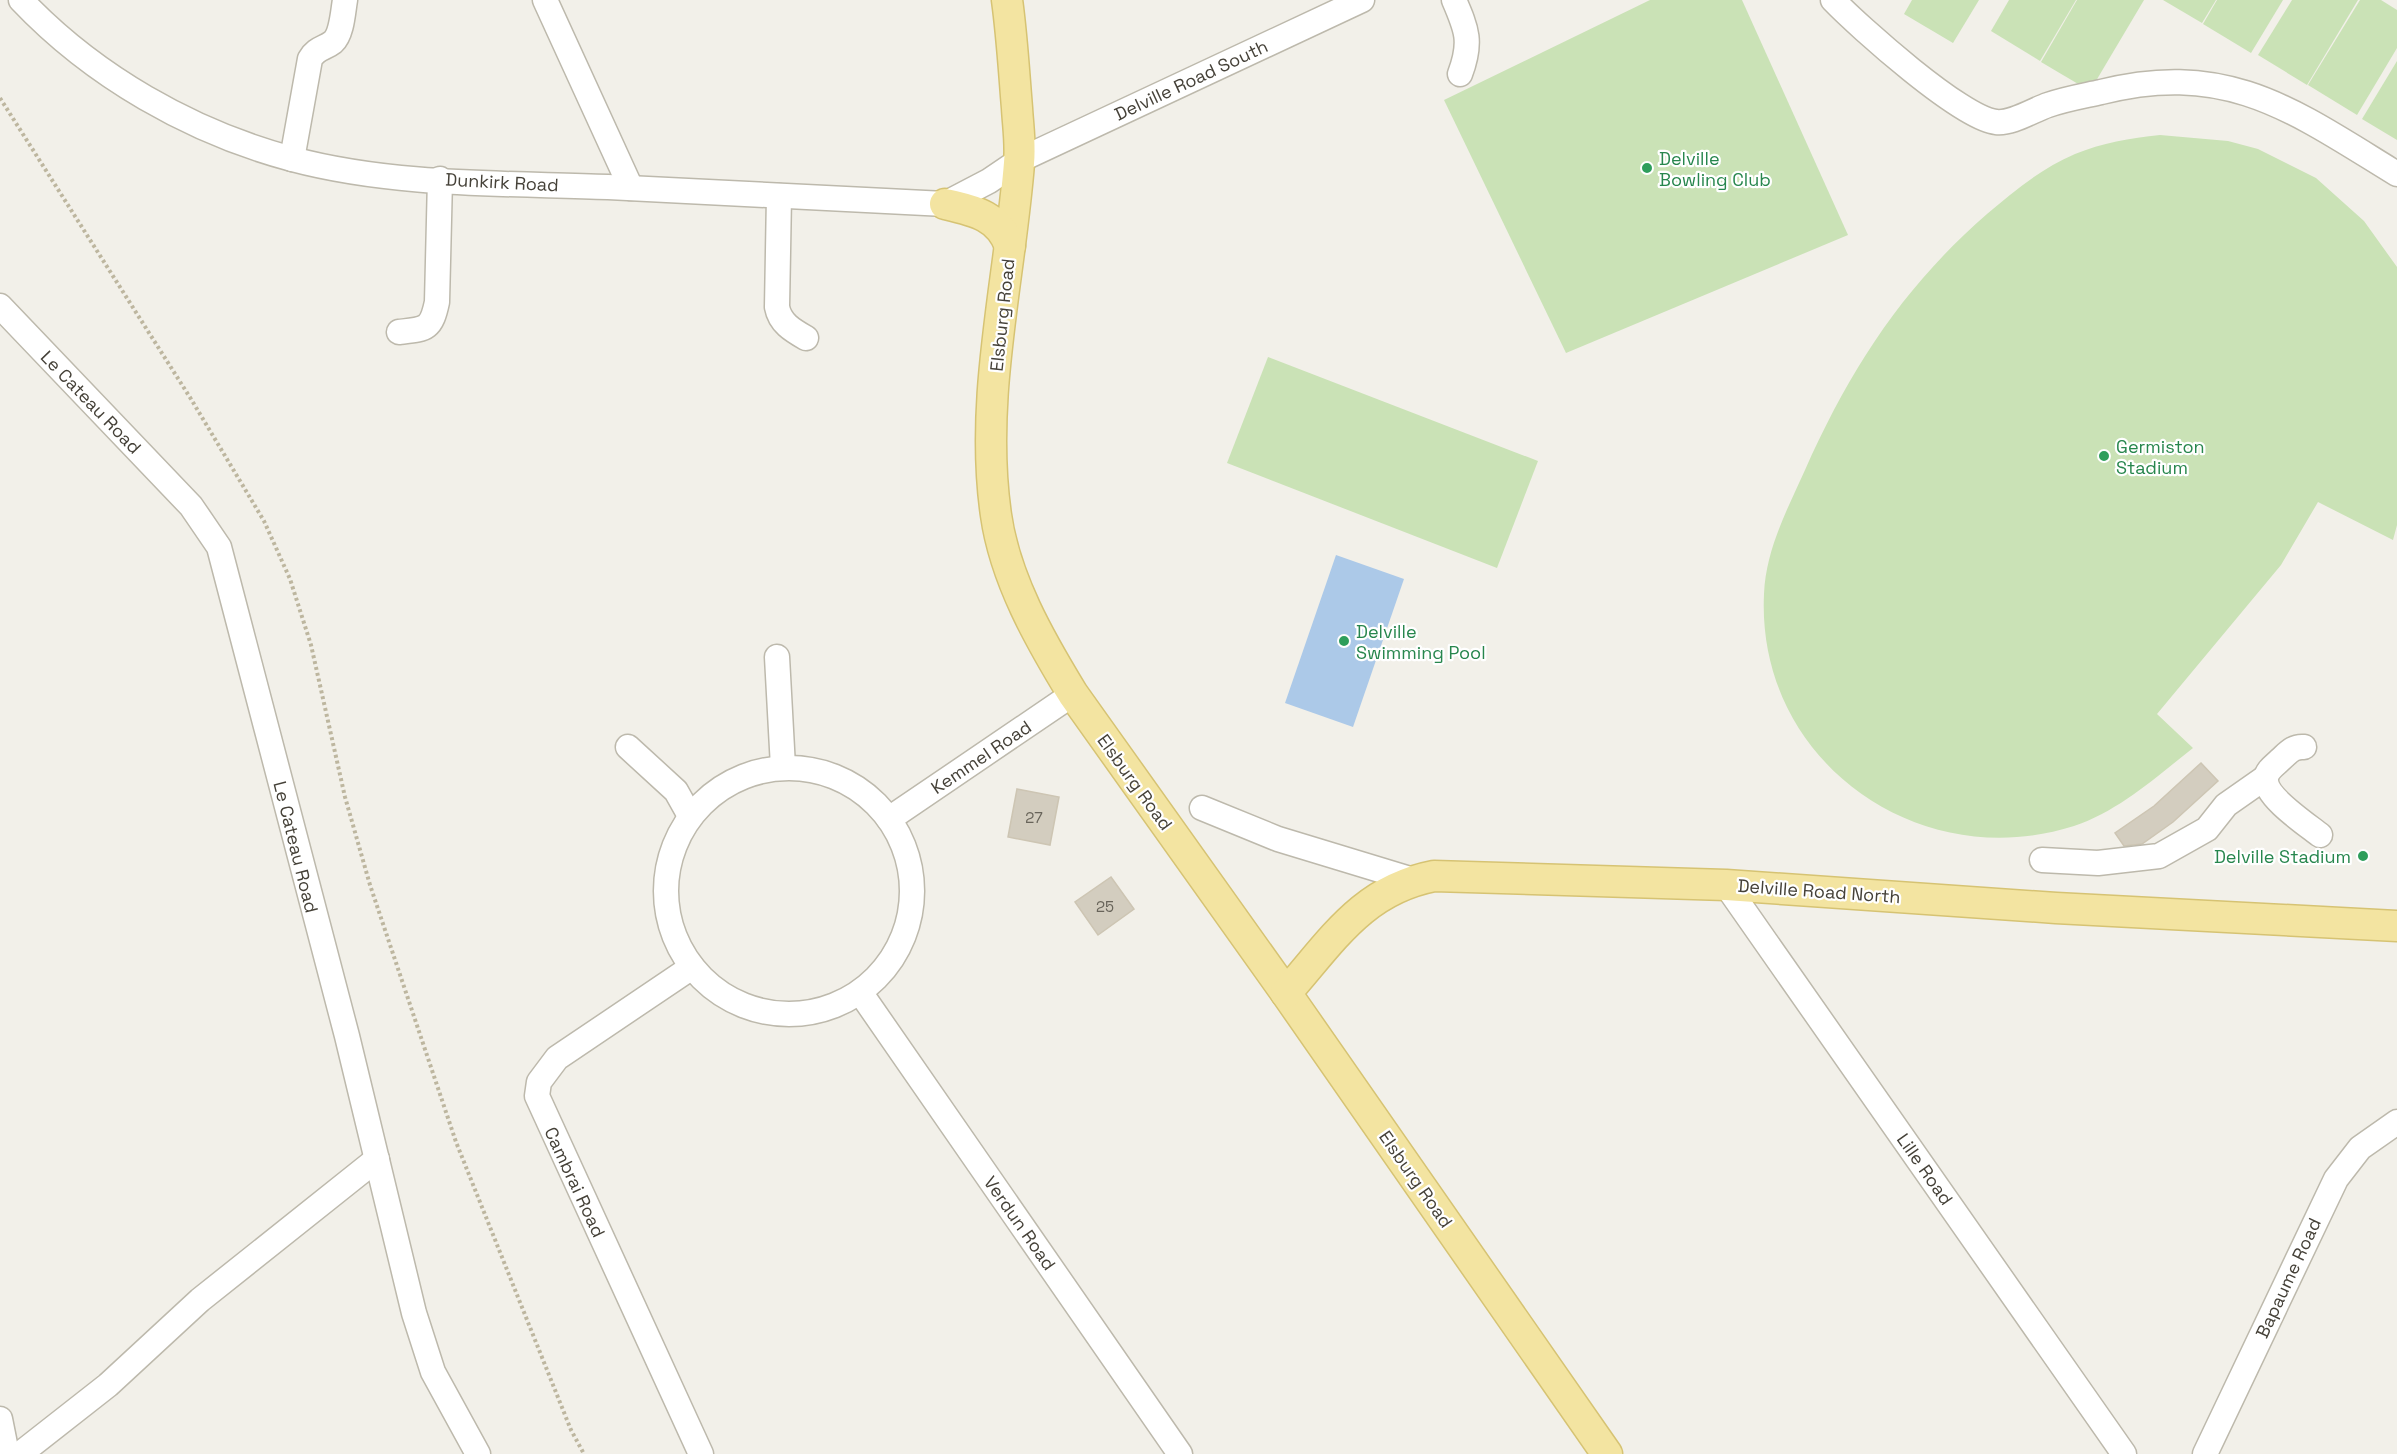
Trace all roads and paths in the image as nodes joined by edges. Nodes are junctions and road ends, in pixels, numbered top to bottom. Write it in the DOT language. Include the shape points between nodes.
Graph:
graph roads {
  1 [pos="21,0"];
  2 [pos="345,0"];
  3 [pos="544,0"];
  4 [pos="1007,0"];
  5 [pos="1362,0"];
  6 [pos="1454,0"];
  7 [pos="1833,0"];
  8 [pos="1460,74"];
  9 [pos="0,98"];
  10 [pos="292,159"];
  11 [pos="1020,160"];
  12 [pos="2397,174"];
  13 [pos="440,179"];
  14 [pos="631,188"];
  15 [pos="779,196"];
  16 [pos="945,204"];
  17 [pos="1010,246"];
  18 [pos="0,306"];
  19 [pos="399,332"];
  20 [pos="806,338"];
  21 [pos="777,657"];
  22 [pos="1072,694"];
  23 [pos="628,747"];
  24 [pos="2304,747"];
  25 [pos="783,767"];
  26 [pos="2266,777"];
  27 [pos="1202,808"];
  28 [pos="690,816"];
  29 [pos="889,819"];
  30 [pos="2320,835"];
  31 [pos="2042,860"];
  32 [pos="1413,880"];
  33 [pos="1726,885"];
  34 [pos="2397,926"];
  35 [pos="692,967"];
  36 [pos="860,992"];
  37 [pos="1286,993"];
  38 [pos="2397,1122"];
  39 [pos="377,1159"];
  40 [pos="0,1419"];
  41 [pos="7,1454"];
  42 [pos="20,1454"];
  43 [pos="478,1454"];
  44 [pos="584,1454"];
  45 [pos="701,1454"];
  46 [pos="1180,1454"];
  47 [pos="1607,1454"];
  48 [pos="2124,1454"];
  49 [pos="2205,1454"];
  1 -- 10 [label="street, Dunkirk Road" via="127,87 221,135"];
  2 -- 10 [label="street" via="336,38 314,51 310,59"];
  3 -- 14 [label="street"];
  4 -- 11 [label="main road, Elsburg Road"];
  5 -- 11 [label="street, Delville Road South"];
  6 -- 8 [label="street" via="1469,39"];
  7 -- 12 [label="street" via="1857,25 1957,104 1998,123 2049,104 2140,83 2213,84 2249,92 2309,120"];
  9 -- 44 [label="path" via="197,409 264,521 290,579 311,645 345,797 370,885 456,1142"];
  10 -- 13 [label="street, Dunkirk Road" via="340,169"];
  11 -- 16 [label="street"];
  11 -- 17 [label="main road, Elsburg Road"];
  13 -- 14 [label="street, Dunkirk Road"];
  13 -- 19 [label="street" via="437,302 433,319 423,329"];
  14 -- 15 [label="street, Dunkirk Road"];
  15 -- 16 [label="street, Dunkirk Road"];
  15 -- 20 [label="street" via="777,307 779,317"];
  16 -- 17 [label="main road" via="988,216 1005,233"];
  17 -- 22 [label="main road, Elsburg Road" via="992,414 996,518 1017,589"];
  18 -- 39 [label="street, Le Cateau Road" via="186,500 219,547"];
  21 -- 25 [label="street"];
  22 -- 29 [label="street, Kemmel Road"];
  22 -- 37 [label="main road, Elsburg Road"];
  23 -- 28 [label="street" via="675,791"];
  24 -- 26 [label="street" via="2292,749"];
  25 -- 28 [label="street" via="756,771 731,781 708,796"];
  25 -- 29 [label="street" via="810,769 836,777 860,790"];
  26 -- 30 [label="street" via="2274,796"];
  26 -- 31 [label="street" via="2226,805 2207,829 2159,856 2098,863"];
  27 -- 32 [label="street" via="1278,839"];
  28 -- 35 [label="street" via="670,856 665,891 668,918 677,944"];
  29 -- 36 [label="street" via="906,850 911,873 910,918 892,959"];
  32 -- 33 [label="main road, Delville Road North" via="1457,875"];
  32 -- 37 [label="main road, Delville Road North" via="1393,887 1344,925"];
  33 -- 34 [label="main road, Delville Road North"];
  33 -- 48 [label="street, Lille Road"];
  35 -- 36 [label="street" via="727,997 771,1013 818,1011"];
  35 -- 45 [label="street, Cambrai Road" via="557,1058 539,1082 537,1096"];
  36 -- 46 [label="street, Verdun Road"];
  37 -- 47 [label="main road, Elsburg Road"];
  38 -- 49 [label="street, Bapaume Road" via="2360,1148 2336,1179"];
  39 -- 42 [label="street" via="201,1300 108,1385"];
  39 -- 43 [label="street, Le Cateau Road" via="414,1313 434,1372"];
  40 -- 41 [label="street"];
}
